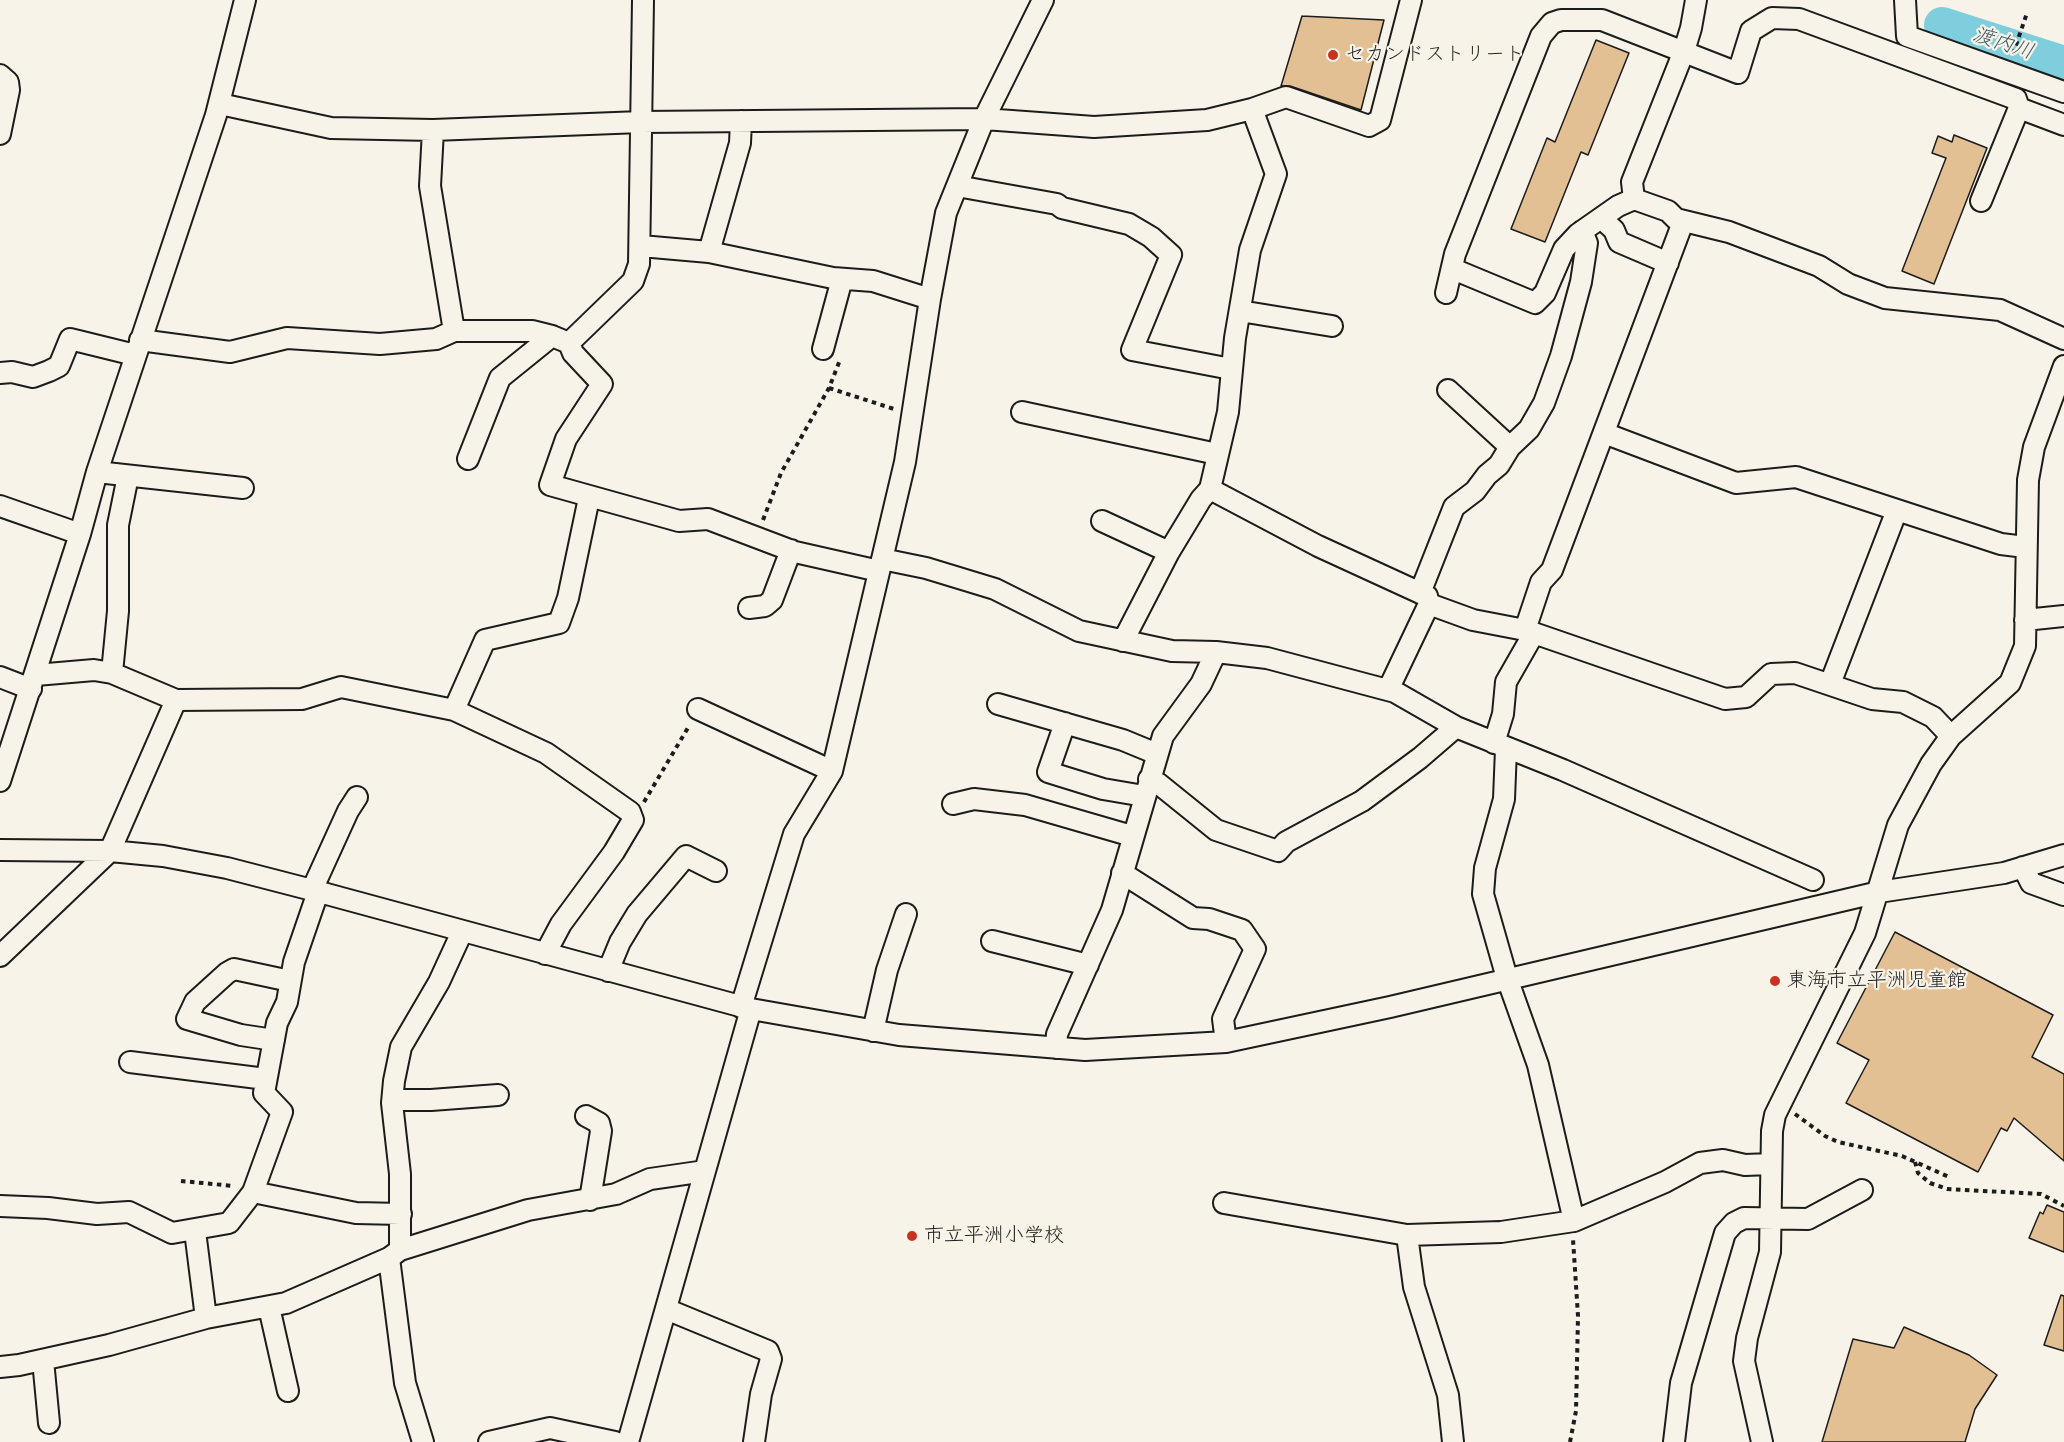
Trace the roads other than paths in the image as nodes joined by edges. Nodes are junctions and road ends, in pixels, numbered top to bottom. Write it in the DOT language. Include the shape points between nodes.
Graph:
graph roads {
  1 [pos="245,0"];
  2 [pos="643,0"];
  3 [pos="1043,0"];
  4 [pos="1411,0"];
  5 [pos="1696,0"];
  6 [pos="1905,0"];
  7 [pos="1684,51"];
  8 [pos="0,75"];
  9 [pos="2064,92"];
  10 [pos="219,104"];
  11 [pos="2019,108"];
  12 [pos="1252,109"];
  13 [pos="984,119"];
  14 [pos="741,121"];
  15 [pos="641,122"];
  16 [pos="2064,125"];
  17 [pos="433,130"];
  18 [pos="0,134"];
  19 [pos="957,186"];
  20 [pos="1634,199"];
  21 [pos="1981,201"];
  22 [pos="1601,218"];
  23 [pos="1683,222"];
  24 [pos="1582,231"];
  25 [pos="641,246"];
  26 [pos="709,252"];
  27 [pos="1668,263"];
  28 [pos="1453,269"];
  29 [pos="842,279"];
  30 [pos="1446,293"];
  31 [pos="930,299"];
  32 [pos="1240,311"];
  33 [pos="1332,326"];
  34 [pos="454,331"];
  35 [pos="2064,339"];
  36 [pos="560,340"];
  37 [pos="138,348"];
  38 [pos="823,349"];
  39 [pos="2064,366"];
  40 [pos="1231,369"];
  41 [pos="0,373"];
  42 [pos="1448,390"];
  43 [pos="1022,412"];
  44 [pos="1604,433"];
  45 [pos="1510,447"];
  46 [pos="1217,454"];
  47 [pos="468,459"];
  48 [pos="97,472"];
  49 [pos="128,476"];
  50 [pos="243,488"];
  51 [pos="1210,489"];
  52 [pos="589,498"];
  53 [pos="0,506"];
  54 [pos="1897,510"];
  55 [pos="1102,521"];
  56 [pos="80,534"];
  57 [pos="2025,546"];
  58 [pos="791,550"];
  59 [pos="1169,552"];
  60 [pos="880,565"];
  61 [pos="1425,599"];
  62 [pos="749,608"];
  63 [pos="2064,616"];
  64 [pos="2025,620"];
  65 [pos="1530,632"];
  66 [pos="1123,641"];
  67 [pos="1216,652"];
  68 [pos="112,673"];
  69 [pos="0,677"];
  70 [pos="33,682"];
  71 [pos="1830,684"];
  72 [pos="1388,690"];
  73 [pos="176,700"];
  74 [pos="998,704"];
  75 [pos="698,709"];
  76 [pos="454,711"];
  77 [pos="1065,723"];
  78 [pos="1456,727"];
  79 [pos="1951,736"];
  80 [pos="1500,746"];
  81 [pos="1157,754"];
  82 [pos="2,771"];
  83 [pos="832,771"];
  84 [pos="1146,788"];
  85 [pos="357,797"];
  86 [pos="953,804"];
  87 [pos="1132,836"];
  88 [pos="0,850"];
  89 [pos="110,851"];
  90 [pos="2064,855"];
  91 [pos="2023,867"];
  92 [pos="716,871"];
  93 [pos="1122,873"];
  94 [pos="1813,880"];
  95 [pos="315,891"];
  96 [pos="1880,892"];
  97 [pos="2064,895"];
  98 [pos="906,914"];
  99 [pos="462,932"];
  100 [pos="992,941"];
  101 [pos="545,954"];
  102 [pos="0,956"];
  103 [pos="1088,965"];
  104 [pos="608,971"];
  105 [pos="1507,978"];
  106 [pos="290,981"];
  107 [pos="746,1008"];
  108 [pos="873,1031"];
  109 [pos="273,1040"];
  110 [pos="1226,1042"];
  111 [pos="1056,1048"];
  112 [pos="129,1062"];
  113 [pos="266,1079"];
  114 [pos="498,1095"];
  115 [pos="393,1100"];
  116 [pos="586,1116"];
  117 [pos="1771,1164"];
  118 [pos="705,1171"];
  119 [pos="1862,1190"];
  120 [pos="253,1192"];
  121 [pos="591,1200"];
  122 [pos="1224,1203"];
  123 [pos="0,1206"];
  124 [pos="401,1214"];
  125 [pos="1772,1218"];
  126 [pos="1572,1221"];
  127 [pos="195,1231"];
  128 [pos="1407,1235"];
  129 [pos="394,1254"];
  130 [pos="269,1306"];
  131 [pos="666,1309"];
  132 [pos="206,1318"];
  133 [pos="44,1360"];
  134 [pos="0,1367"];
  135 [pos="288,1391"];
  136 [pos="49,1423"];
  137 [pos="423,1442"];
  138 [pos="489,1442"];
  139 [pos="615,1442"];
  140 [pos="628,1442"];
  141 [pos="754,1442"];
  142 [pos="1453,1442"];
  143 [pos="1674,1442"];
  144 [pos="1762,1442"];
  1 -- 10 [label="street"];
  2 -- 15 [label="street"];
  3 -- 13 [label="street"];
  4 -- 12 [label="street" via="1380,120 1369,126 1286,96"];
  5 -- 7 [label="street"];
  6 -- 9 [label="street" via="1907,36"];
  7 -- 11 [label="street" via="1738,73 1751,31 1772,18 1799,19 2016,99"];
  7 -- 20 [label="street" via="1632,182"];
  7 -- 28 [label="street" via="1602,20 1562,20 1547,27 1455,254"];
  8 -- 18 [label="street" via="8,81 9,90"];
  10 -- 17 [label="street" via="331,129"];
  10 -- 37 [label="street"];
  11 -- 16 [label="street"];
  11 -- 21 [label="street"];
  12 -- 13 [label="street" via="1208,120 1094,127"];
  12 -- 32 [label="street" via="1276,174 1250,250"];
  13 -- 14 [label="street"];
  13 -- 19 [label="street"];
  14 -- 15 [label="street"];
  14 -- 26 [label="street" via="740,143"];
  15 -- 17 [label="street"];
  15 -- 25 [label="street"];
  17 -- 34 [label="street" via="430,186"];
  19 -- 31 [label="street" via="946,213"];
  19 -- 40 [label="street" via="1057,204 1129,224 1151,237 1171,255 1132,350"];
  20 -- 22 [label="street"];
  20 -- 23 [label="street" via="1668,211"];
  22 -- 24 [label="street"];
  22 -- 27 [label="street" via="1614,230 1619,242"];
  23 -- 27 [label="street"];
  23 -- 35 [label="street" via="1729,232 1819,266 1848,284 1885,298 2000,310"];
  24 -- 28 [label="street" via="1564,249 1545,293 1535,303"];
  24 -- 45 [label="street" via="1587,243 1581,282 1561,356 1544,404 1529,429"];
  25 -- 26 [label="street"];
  25 -- 36 [label="street" via="633,280"];
  26 -- 29 [label="street"];
  27 -- 44 [label="street"];
  28 -- 30 [label="street"];
  29 -- 31 [label="street" via="873,282"];
  29 -- 38 [label="street"];
  31 -- 60 [label="street" via="905,462"];
  32 -- 33 [label="street"];
  32 -- 40 [label="street"];
  34 -- 36 [label="street" via="532,331"];
  34 -- 37 [label="street" via="436,339 380,344 287,338 230,352"];
  36 -- 47 [label="street" via="500,378"];
  36 -- 52 [label="street" via="602,384 566,439 550,485"];
  37 -- 41 [label="street" via="69,339 59,366 49,371 33,377"];
  37 -- 48 [label="street"];
  39 -- 57 [label="street" via="2034,447"];
  40 -- 46 [label="street" via="1228,412"];
  42 -- 45 [label="street"];
  43 -- 46 [label="street"];
  44 -- 54 [label="street" via="1736,483 1796,477"];
  44 -- 65 [label="street" via="1552,570 1541,582"];
  45 -- 61 [label="street" via="1500,465 1454,507 1442,531"];
  46 -- 51 [label="street"];
  48 -- 49 [label="street"];
  48 -- 56 [label="street"];
  49 -- 50 [label="street"];
  49 -- 68 [label="street" via="118,525 118,611"];
  51 -- 59 [label="street"];
  51 -- 61 [label="street"];
  52 -- 58 [label="street" via="679,521 708,519"];
  52 -- 76 [label="street" via="568,598 559,622 485,640"];
  53 -- 56 [label="street"];
  54 -- 57 [label="street" via="2001,544"];
  54 -- 71 [label="street"];
  55 -- 59 [label="street"];
  56 -- 70 [label="street"];
  57 -- 64 [label="street"];
  58 -- 60 [label="street"];
  58 -- 62 [label="street" via="771,600 765,606"];
  59 -- 66 [label="street"];
  60 -- 66 [label="street" via="969,580 1079,631"];
  60 -- 83 [label="street"];
  61 -- 65 [label="street" via="1473,620"];
  61 -- 72 [label="street"];
  63 -- 64 [label="street"];
  64 -- 79 [label="street" via="2025,646 2010,683"];
  65 -- 71 [label="street" via="1725,699 1746,697 1771,674 1795,672"];
  65 -- 80 [label="street" via="1506,682"];
  66 -- 67 [label="street" via="1172,651"];
  67 -- 72 [label="street" via="1267,658"];
  67 -- 81 [label="street" via="1201,684 1163,736"];
  68 -- 70 [label="street" via="94,670"];
  68 -- 73 [label="street"];
  69 -- 70 [label="street"];
  70 -- 82 [label="street"];
  71 -- 79 [label="street" via="1872,699 1903,702 1933,717"];
  72 -- 78 [label="street"];
  73 -- 76 [label="street" via="302,699 341,687"];
  73 -- 89 [label="street"];
  74 -- 77 [label="street"];
  75 -- 83 [label="street"];
  76 -- 101 [label="street" via="546,753 630,812 633,820 561,924"];
  77 -- 81 [label="street"];
  77 -- 84 [label="street" via="1047,772 1103,789"];
  78 -- 80 [label="street"];
  78 -- 84 [label="street" via="1362,801 1286,842 1278,851 1216,830 1159,784"];
  79 -- 96 [label="street" via="1898,825"];
  80 -- 94 [label="street"];
  80 -- 105 [label="street" via="1503,799 1485,868 1483,894"];
  81 -- 84 [label="street"];
  83 -- 107 [label="street" via="794,834"];
  84 -- 87 [label="street"];
  85 -- 95 [label="street"];
  86 -- 87 [label="street" via="974,799 1025,805"];
  87 -- 93 [label="street"];
  88 -- 89 [label="street"];
  89 -- 95 [label="street" via="206,864"];
  89 -- 102 [label="street"];
  90 -- 91 [label="street"];
  91 -- 96 [label="street"];
  91 -- 97 [label="street" via="2031,883"];
  92 -- 104 [label="street" via="686,856 637,914"];
  93 -- 103 [label="street" via="1112,910"];
  93 -- 110 [label="street" via="1193,918 1242,930 1255,949 1223,1019"];
  95 -- 99 [label="street"];
  95 -- 106 [label="street"];
  96 -- 105 [label="street"];
  96 -- 117 [label="street" via="1865,933 1778,1108 1772,1131"];
  98 -- 108 [label="street" via="887,970"];
  99 -- 101 [label="street"];
  99 -- 115 [label="street" via="439,982 401,1047"];
  100 -- 103 [label="street"];
  101 -- 104 [label="street"];
  103 -- 111 [label="street" via="1057,1034"];
  104 -- 107 [label="street"];
  105 -- 110 [label="street"];
  105 -- 126 [label="street" via="1538,1065"];
  106 -- 109 [label="street"];
  106 -- 109 [label="street" via="234,969 195,1002 188,1019"];
  107 -- 108 [label="street"];
  107 -- 118 [label="street"];
  108 -- 111 [label="street"];
  109 -- 113 [label="street"];
  110 -- 111 [label="street" via="1085,1050"];
  112 -- 113 [label="street"];
  113 -- 120 [label="street" via="264,1093 282,1112"];
  114 -- 115 [label="street"];
  115 -- 124 [label="street"];
  116 -- 121 [label="street" via="599,1123 601,1131"];
  117 -- 125 [label="street"];
  117 -- 126 [label="street" via="1745,1165 1723,1160 1700,1163"];
  118 -- 121 [label="street" via="650,1179"];
  118 -- 131 [label="street"];
  119 -- 125 [label="street" via="1808,1219"];
  120 -- 124 [label="street" via="356,1213"];
  120 -- 127 [label="street" via="229,1223"];
  121 -- 129 [label="street" via="528,1210"];
  122 -- 128 [label="street"];
  123 -- 127 [label="street" via="97,1214 129,1212 172,1233"];
  124 -- 129 [label="street"];
  125 -- 143 [label="street" via="1744,1218 1725,1233 1681,1383"];
  125 -- 144 [label="street" via="1770,1252 1746,1338 1744,1361"];
  126 -- 128 [label="street" via="1501,1232"];
  127 -- 132 [label="street"];
  128 -- 142 [label="street" via="1413,1287 1448,1395"];
  129 -- 130 [label="street" via="302,1298"];
  129 -- 137 [label="street" via="405,1383"];
  130 -- 132 [label="street"];
  130 -- 135 [label="street"];
  131 -- 140 [label="street"];
  131 -- 141 [label="street" via="768,1351 771,1359"];
  132 -- 133 [label="street"];
  133 -- 134 [label="street"];
  133 -- 136 [label="street"];
  138 -- 139 [label="street" via="550,1428"];
}
